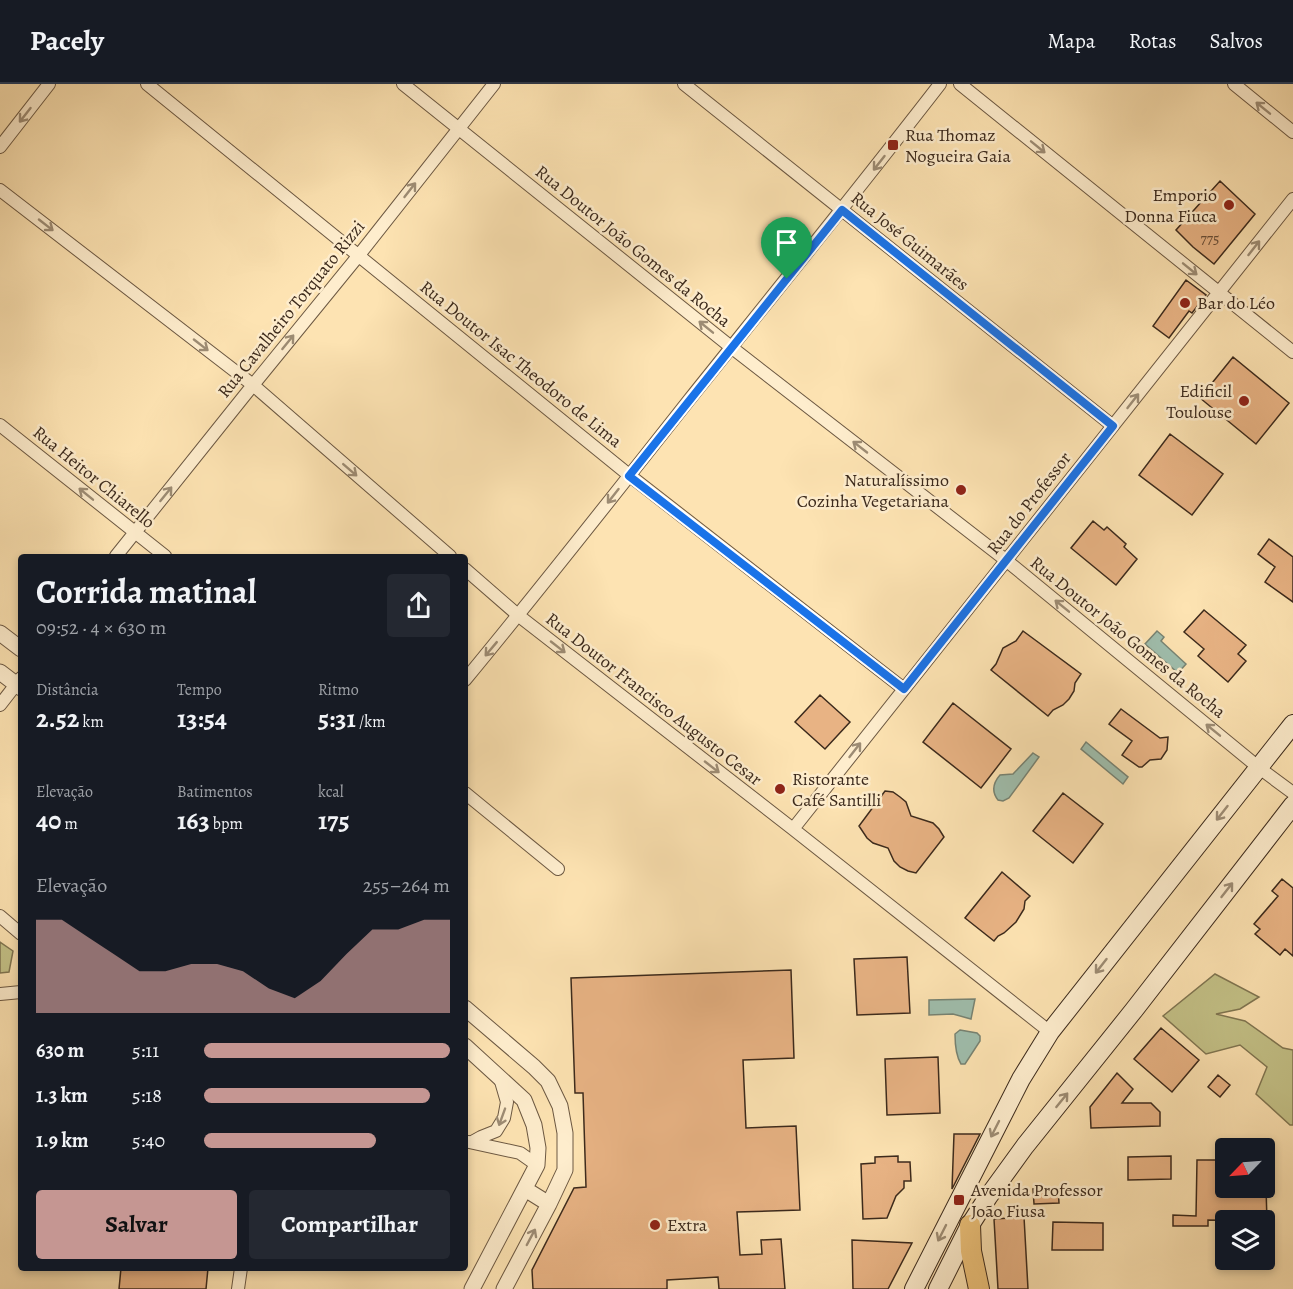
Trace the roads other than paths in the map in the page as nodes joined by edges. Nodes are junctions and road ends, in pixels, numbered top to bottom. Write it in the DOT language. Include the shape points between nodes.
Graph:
graph roads {
  1 [pos="50,84"];
  2 [pos="147,84"];
  3 [pos="403,84"];
  4 [pos="494,84"];
  5 [pos="684,84"];
  6 [pos="940,84"];
  7 [pos="960,84"];
  8 [pos="1234,84"];
  9 [pos="458,128"];
  10 [pos="1293,132"];
  11 [pos="0,147"];
  12 [pos="0,190"];
  13 [pos="1293,199"];
  14 [pos="842,210"];
  15 [pos="359,255"];
  16 [pos="1219,293"];
  17 [pos="731,347"];
  18 [pos="1293,352"];
  19 [pos="253,385"];
  20 [pos="0,425"];
  21 [pos="1113,426"];
  22 [pos="629,476"];
  23 [pos="135,533"];
  24 [pos="118,554"];
  25 [pos="162,554"];
  26 [pos="448,554"];
  27 [pos="1007,561"];
  28 [pos="468,572"];
  29 [pos="519,616"];
  30 [pos="0,633"];
  31 [pos="18,647"];
  32 [pos="0,672"];
  33 [pos="468,676"];
  34 [pos="18,683"];
  35 [pos="18,685"];
  36 [pos="904,689"];
  37 [pos="0,705"];
  38 [pos="1293,724"];
  39 [pos="1258,767"];
  40 [pos="1293,793"];
  41 [pos="468,795"];
  42 [pos="1293,805"];
  43 [pos="793,829"];
  44 [pos="558,869"];
  45 [pos="0,916"];
  46 [pos="18,931"];
  47 [pos="18,992"];
  48 [pos="0,994"];
  49 [pos="468,1011"];
  50 [pos="1050,1032"];
  51 [pos="468,1049"];
  52 [pos="499,1077"];
  53 [pos="469,1142"];
  54 [pos="537,1165"];
  55 [pos="525,1189"];
  56 [pos="549,1204"];
  57 [pos="970,1225"];
  58 [pos="241,1271"];
  59 [pos="238,1289"];
  60 [pos="472,1289"];
  61 [pos="504,1289"];
  62 [pos="914,1289"];
  63 [pos="938,1289"];
  64 [pos="979,1289"];
  1 -- 11 [label="street, one-way"];
  2 -- 15 [label="street, Rua Doutor Isac Theodoro de Lima"];
  3 -- 9 [label="street, Rua Doutor João Gomes da Rocha"];
  4 -- 9 [label="street, Rua Cavalheiro Torquato Rizzi"];
  5 -- 14 [label="street, Rua José Guimarães"];
  6 -- 14 [label="street, one-way"];
  7 -- 16 [label="street, one-way"];
  10 -- 8 [label="street, one-way"];
  15 -- 9 [label="street, Rua Cavalheiro Torquato Rizzi, one-way"];
  17 -- 9 [label="street, Rua Doutor João Gomes da Rocha, one-way"];
  12 -- 19 [label="street, one-way"];
  16 -- 13 [label="street, Rua do Professor, one-way"];
  14 -- 17 [label="street"];
  14 -- 21 [label="street, Rua José Guimarães"];
  19 -- 15 [label="street, Rua Cavalheiro Torquato Rizzi, one-way"];
  15 -- 22 [label="street, Rua Doutor Isac Theodoro de Lima"];
  16 -- 18 [label="street"];
  21 -- 16 [label="street, Rua do Professor, one-way"];
  17 -- 22 [label="street"];
  27 -- 17 [label="street, Rua Doutor João Gomes da Rocha, one-way"];
  23 -- 19 [label="street, Rua Cavalheiro Torquato Rizzi, one-way"];
  19 -- 26 [label="street, one-way"];
  23 -- 20 [label="street, Rua Heitor Chiarello, one-way"];
  21 -- 27 [label="street, Rua do Professor"];
  22 -- 29 [label="street, one-way"];
  22 -- 36 [label="street, Rua Doutor Isac Theodoro de Lima"];
  23 -- 24 [label="street, Rua Cavalheiro Torquato Rizzi"];
  23 -- 25 [label="street, Rua Heitor Chiarello"];
  27 -- 36 [label="street, Rua do Professor"];
  39 -- 27 [label="street, Rua Doutor João Gomes da Rocha, one-way"];
  28 -- 29 [label="street, Rua Doutor Francisco Augusto Cesar"];
  29 -- 33 [label="street, one-way"];
  29 -- 43 [label="street, Rua Doutor Francisco Augusto Cesar, one-way"];
  30 -- 31 [label="street"];
  32 -- 34 [label="street"];
  35 -- 37 [label="street"];
  43 -- 36 [label="street, Rua do Professor, one-way"];
  38 -- 39 [label="main road"];
  39 -- 40 [label="street, Rua Doutor João Gomes da Rocha"];
  39 -- 50 [label="main road, one-way"];
  41 -- 44 [label="street"];
  57 -- 42 [label="main road, one-way" via="1025,1146"];
  43 -- 50 [label="street, Rua Doutor Francisco Augusto Cesar"];
  45 -- 46 [label="street"];
  47 -- 48 [label="street"];
  49 -- 56 [label="street" via="548,1081 560,1106 565,1170"];
  50 -- 62 [label="main road, one-way" via="1021,1079"];
  51 -- 52 [label="street"];
  52 -- 53 [label="street, one-way" via="507,1102 504,1118 496,1131"];
  52 -- 54 [label="street" via="524,1100 534,1125"];
  53 -- 54 [label="street" via="520,1153"];
  54 -- 55 [label="street"];
  55 -- 56 [label="street"];
  55 -- 60 [label="street"];
  61 -- 56 [label="street, one-way"];
  57 -- 63 [label="main road"];
  57 -- 64 [label="main road"];
  58 -- 59 [label="street"];
}
